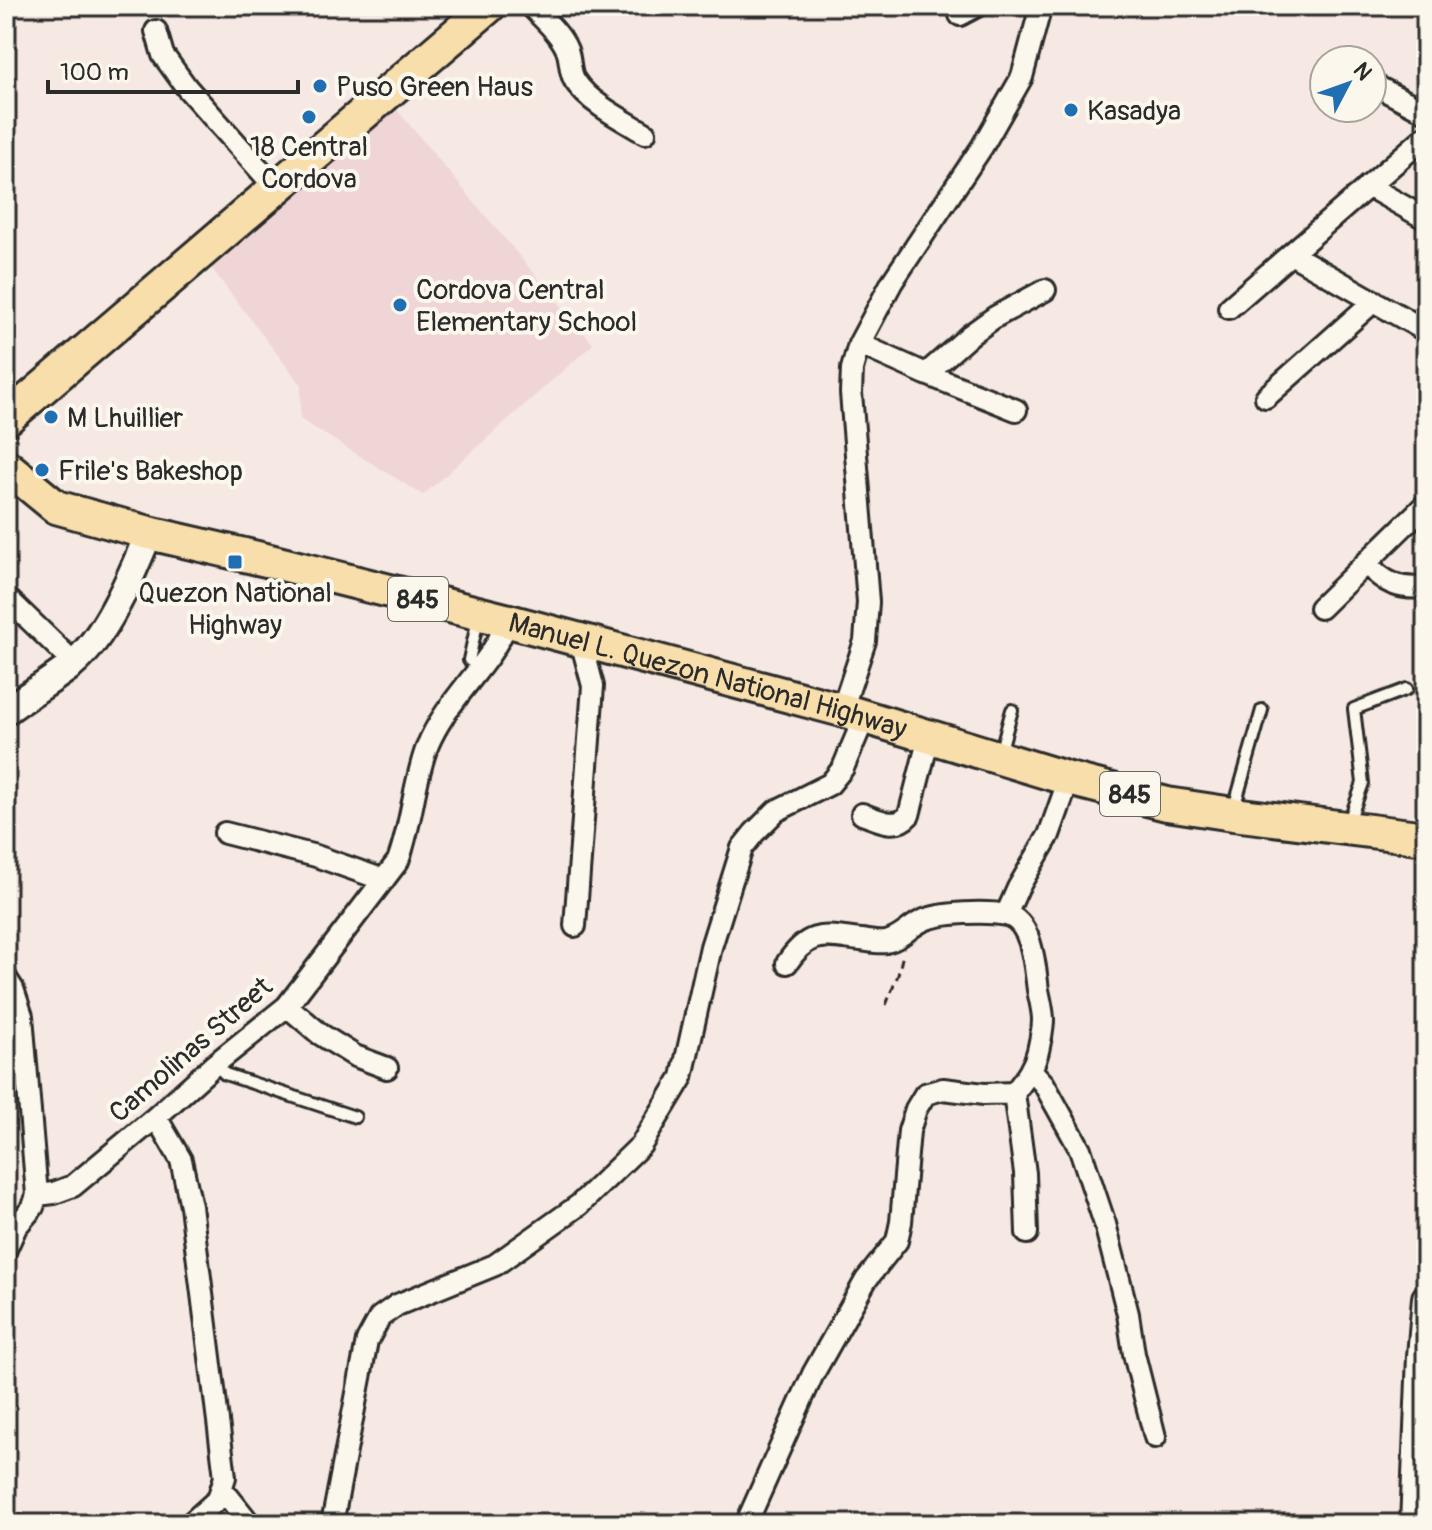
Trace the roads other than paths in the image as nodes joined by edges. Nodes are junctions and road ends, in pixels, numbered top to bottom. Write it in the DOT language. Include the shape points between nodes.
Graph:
graph roads {
  1 [pos="489,6"];
  2 [pos="531,6"];
  3 [pos="1041,6"];
  4 [pos="156,31"];
  5 [pos="1388,92"];
  6 [pos="1426,112"];
  7 [pos="645,133"];
  8 [pos="1426,136"];
  9 [pos="1368,186"];
  10 [pos="276,188"];
  11 [pos="1426,219"];
  12 [pos="1291,254"];
  13 [pos="1045,290"];
  14 [pos="1374,301"];
  15 [pos="1229,308"];
  16 [pos="1426,331"];
  17 [pos="859,344"];
  18 [pos="926,374"];
  19 [pos="1266,397"];
  20 [pos="1016,410"];
  21 [pos="6,419"];
  22 [pos="6,466"];
  23 [pos="1426,504"];
  24 [pos="149,533"];
  25 [pos="1366,563"];
  26 [pos="1426,587"];
  27 [pos="6,597"];
  28 [pos="1320,608"];
  29 [pos="494,618"];
  30 [pos="581,641"];
  31 [pos="74,663"];
  32 [pos="480,667"];
  33 [pos="1407,689"];
  34 [pos="1012,710"];
  35 [pos="1262,710"];
  36 [pos="6,711"];
  37 [pos="854,713"];
  38 [pos="929,737"];
  39 [pos="999,759"];
  40 [pos="1069,779"];
  41 [pos="862,814"];
  42 [pos="1233,814"];
  43 [pos="1346,830"];
  44 [pos="225,833"];
  45 [pos="1426,838"];
  46 [pos="384,880"];
  47 [pos="1006,915"];
  48 [pos="575,926"];
  49 [pos="787,963"];
  50 [pos="6,978"];
  51 [pos="287,1006"];
  52 [pos="215,1064"];
  53 [pos="387,1068"];
  54 [pos="1031,1070"];
  55 [pos="1014,1093"];
  56 [pos="156,1117"];
  57 [pos="355,1117"];
  58 [pos="37,1195"];
  59 [pos="1027,1233"];
  60 [pos="6,1249"];
  61 [pos="1426,1298"];
  62 [pos="1424,1357"];
  63 [pos="1155,1437"];
  64 [pos="223,1490"];
  65 [pos="190,1524"];
  66 [pos="250,1524"];
  67 [pos="332,1524"];
  68 [pos="746,1524"];
  69 [pos="1414,1524"];
  1 -- 10 [label="main road"];
  2 -- 7 [label="street" via="558,36 572,76 584,91"];
  3 -- 17 [label="street" via="1022,77 892,282"];
  4 -- 10 [label="street" via="163,55 187,88"];
  5 -- 6 [label="street"];
  8 -- 9 [label="street"];
  9 -- 11 [label="street"];
  9 -- 12 [label="street"];
  10 -- 21 [label="main road"];
  12 -- 14 [label="street"];
  12 -- 15 [label="street"];
  13 -- 18 [label="street" via="995,317"];
  14 -- 16 [label="street"];
  14 -- 19 [label="street"];
  17 -- 18 [label="street"];
  17 -- 37 [label="street" via="851,393 868,602"];
  18 -- 20 [label="street"];
  22 -- 24 [label="main road, Manuel L. Quezon National Highway / 845" via="56,507"];
  23 -- 25 [label="street"];
  24 -- 29 [label="main road, Manuel L. Quezon National Highway / 845"];
  24 -- 31 [label="street" via="126,588"];
  25 -- 26 [label="street" via="1396,586"];
  25 -- 28 [label="street"];
  27 -- 31 [label="street"];
  29 -- 30 [label="main road, Manuel L. Quezon National Highway / 845"];
  29 -- 32 [label="street, Camolinas Street" via="492,652"];
  29 -- 32 [label="lane" via="469,660"];
  30 -- 37 [label="main road, Manuel L. Quezon National Highway / 845"];
  30 -- 48 [label="street" via="593,686"];
  31 -- 36 [label="street"];
  32 -- 46 [label="street, Camolinas Street" via="427,747 406,840"];
  33 -- 43 [label="lane" via="1354,709 1363,783"];
  34 -- 39 [label="lane"];
  35 -- 42 [label="lane"];
  37 -- 38 [label="main road, Manuel L. Quezon National Highway / 845"];
  37 -- 67 [label="street" via="843,768 830,784 776,811 742,848 711,947 682,1077 641,1145 579,1205 495,1265 380,1317 367,1341"];
  38 -- 39 [label="main road, Manuel L. Quezon National Highway / 845"];
  38 -- 41 [label="street" via="903,823"];
  39 -- 40 [label="main road, Manuel L. Quezon National Highway / 845"];
  40 -- 42 [label="main road, Manuel L. Quezon National Highway / 845"];
  40 -- 47 [label="street" via="1049,835"];
  42 -- 43 [label="main road, Manuel L. Quezon National Highway / 845"];
  43 -- 45 [label="main road, Manuel L. Quezon National Highway / 845"];
  44 -- 46 [label="street"];
  46 -- 51 [label="street, Camolinas Street"];
  47 -- 49 [label="street" via="951,913 920,922 882,943 811,938"];
  47 -- 54 [label="street" via="1027,935 1034,957 1043,1020"];
  50 -- 58 [label="street" via="22,1016"];
  51 -- 52 [label="street, Camolinas Street"];
  51 -- 53 [label="street" via="355,1056"];
  52 -- 56 [label="street, Camolinas Street"];
  52 -- 57 [label="lane" via="225,1074"];
  54 -- 55 [label="street"];
  54 -- 63 [label="street" via="1080,1149 1105,1224"];
  55 -- 59 [label="street"];
  55 -- 68 [label="street" via="943,1089 925,1094 909,1131 897,1241 866,1280 813,1374"];
  56 -- 58 [label="street, Camolinas Street" via="73,1186"];
  56 -- 64 [label="street" via="181,1160 191,1206"];
  58 -- 60 [label="street"];
  61 -- 62 [label="street"];
  62 -- 69 [label="street"];
  64 -- 65 [label="street"];
  64 -- 66 [label="street"];
}
